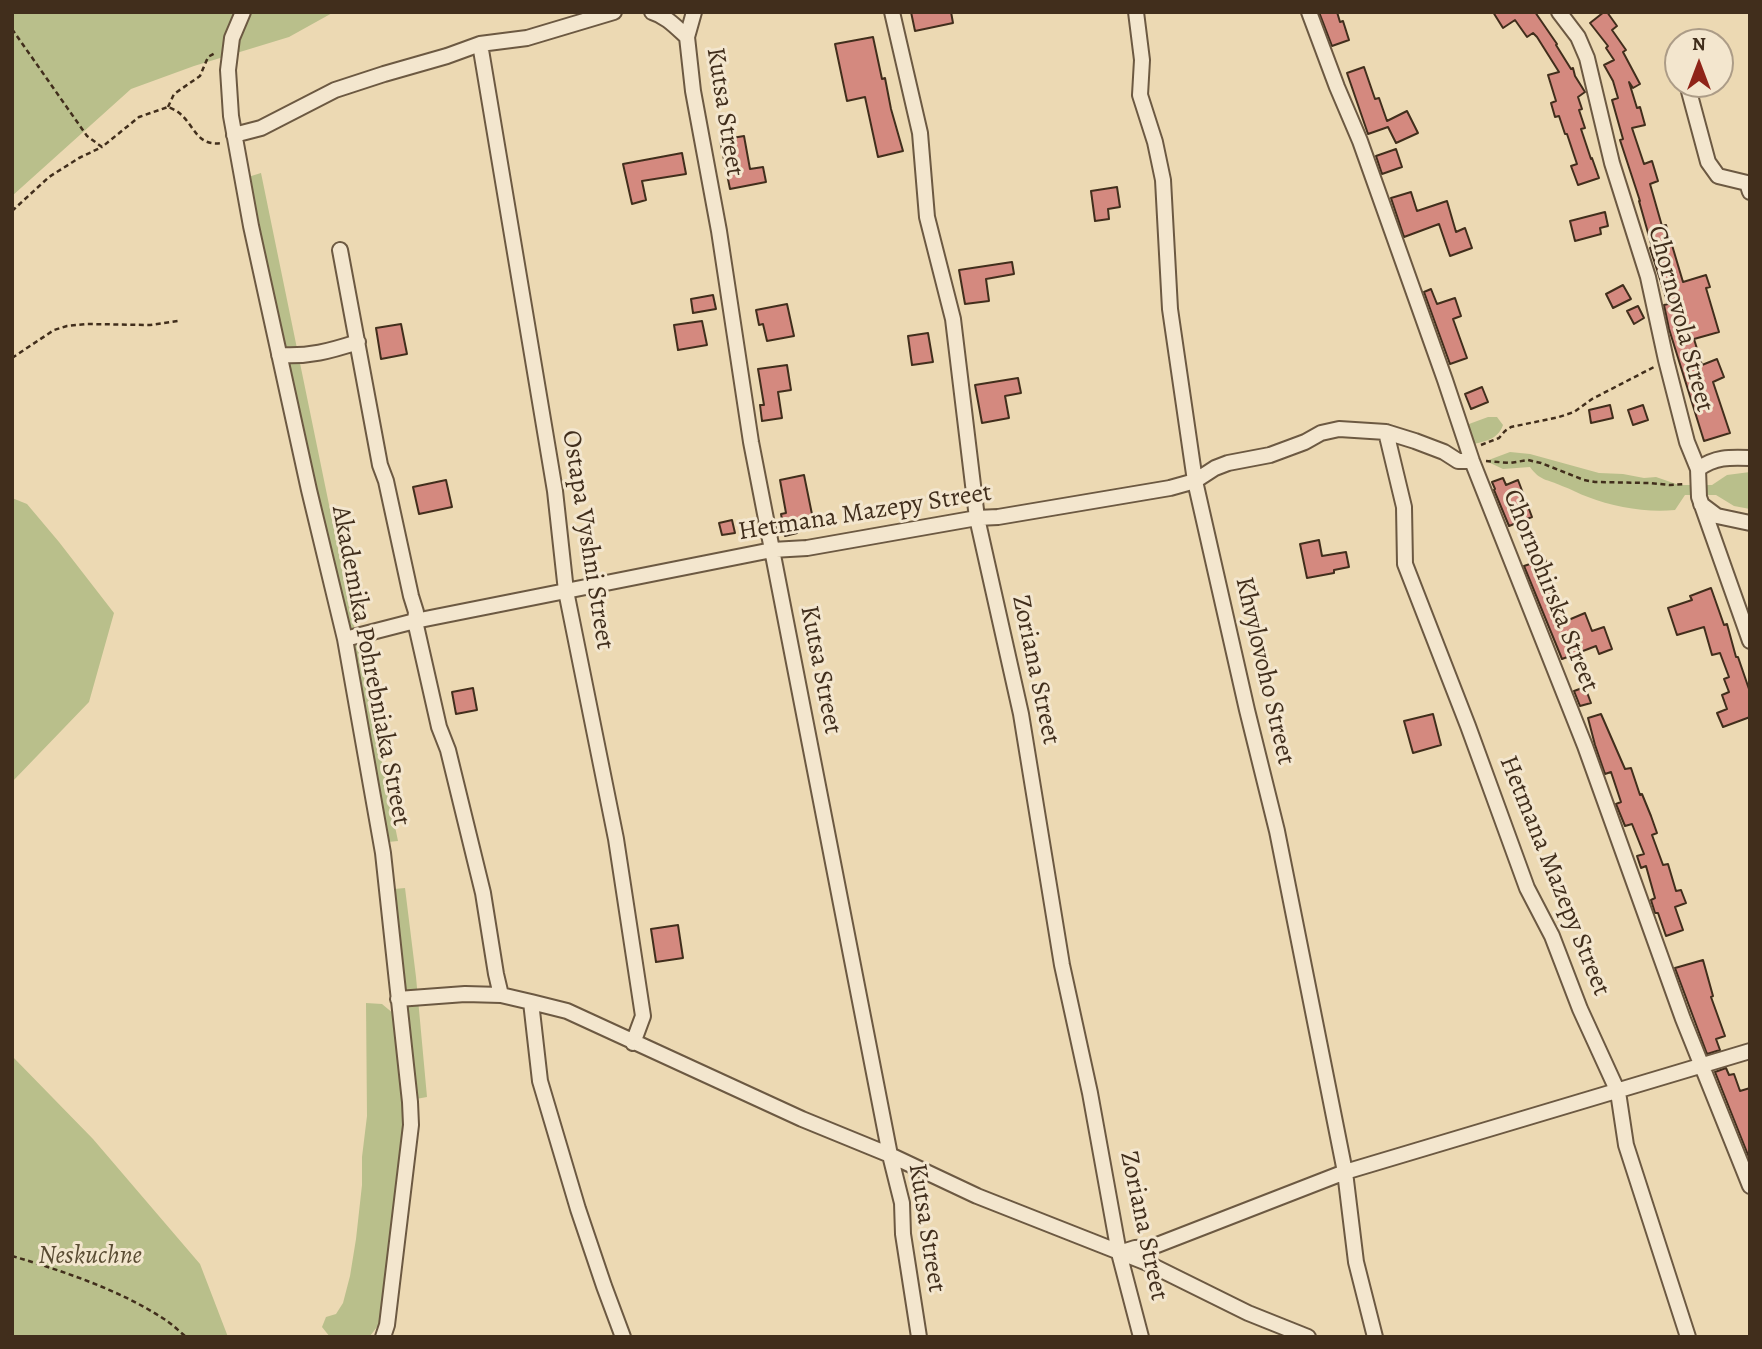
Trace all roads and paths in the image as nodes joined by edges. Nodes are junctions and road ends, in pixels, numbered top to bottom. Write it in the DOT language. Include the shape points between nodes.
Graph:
graph roads {
  1 [pos="243,12"];
  2 [pos="614,12"];
  3 [pos="652,12"];
  4 [pos="694,12"];
  5 [pos="892,12"];
  6 [pos="1136,12"];
  7 [pos="1309,12"];
  8 [pos="1559,12"];
  9 [pos="12,29"];
  10 [pos="687,37"];
  11 [pos="232,43"];
  12 [pos="480,44"];
  13 [pos="1692,98"];
  14 [pos="168,107"];
  15 [pos="234,135"];
  16 [pos="103,148"];
  17 [pos="1750,192"];
  18 [pos="12,211"];
  19 [pos="340,250"];
  20 [pos="178,321"];
  21 [pos="358,342"];
  22 [pos="279,355"];
  23 [pos="12,358"];
  24 [pos="1667,363"];
  25 [pos="1386,432"];
  26 [pos="1470,455"];
  27 [pos="1750,458"];
  28 [pos="1195,481"];
  29 [pos="1699,487"];
  30 [pos="977,518"];
  31 [pos="1750,523"];
  32 [pos="772,550"];
  33 [pos="566,591"];
  34 [pos="415,621"];
  35 [pos="345,639"];
  36 [pos="1750,641"];
  37 [pos="501,995"];
  38 [pos="398,999"];
  39 [pos="531,1002"];
  40 [pos="633,1043"];
  41 [pos="1750,1051"];
  42 [pos="1703,1066"];
  43 [pos="1618,1092"];
  44 [pos="890,1155"];
  45 [pos="1345,1172"];
  46 [pos="1750,1186"];
  47 [pos="1119,1253"];
  48 [pos="12,1256"];
  49 [pos="186,1337"];
  50 [pos="383,1337"];
  51 [pos="623,1337"];
  52 [pos="919,1337"];
  53 [pos="1142,1337"];
  54 [pos="1308,1337"];
  55 [pos="1375,1337"];
  56 [pos="1688,1337"];
  1 -- 11 [label="street, Akademika Pohrebniaka Street"];
  2 -- 12 [label="street" via="527,38"];
  3 -- 10 [label="street"];
  4 -- 10 [label="street, Kutsa Street"];
  5 -- 30 [label="street, Zoriana Street" via="920,133 927,217 953,319"];
  6 -- 28 [label="street, Khvylovoho Street" via="1142,60 1140,95 1163,180 1170,309"];
  7 -- 26 [label="street, Chornohirska Street" via="1360,141"];
  8 -- 24 [label="street, Chornovola Street" via="1587,58"];
  9 -- 16 [label="path" via="87,136"];
  10 -- 32 [label="street, Kutsa Street"];
  11 -- 14 [label="path" via="208,57 200,76 174,94"];
  11 -- 15 [label="street, Akademika Pohrebniaka Street" via="228,69"];
  12 -- 15 [label="street" via="335,90 261,128"];
  12 -- 33 [label="street, Ostapa Vyshni Street" via="555,491"];
  13 -- 17 [label="street" via="1708,162 1718,176 1746,183"];
  14 -- 15 [label="path" via="210,144 221,144"];
  14 -- 16 [label="path" via="139,117"];
  15 -- 22 [label="street, Akademika Pohrebniaka Street"];
  16 -- 18 [label="path" via="50,177"];
  19 -- 21 [label="street, Akademika Pohrebniaka Street"];
  20 -- 23 [label="path" via="67,326"];
  21 -- 22 [label="street" via="318,354"];
  21 -- 34 [label="street, Akademika Pohrebniaka Street"];
  22 -- 35 [label="street, Akademika Pohrebniaka Street"];
  24 -- 26 [label="path" via="1574,412 1511,427"];
  24 -- 29 [label="street, Chornovola Street"];
  25 -- 26 [label="street, Hetmana Mazepy Street" via="1458,461"];
  25 -- 28 [label="street, Hetmana Mazepy Street" via="1339,429 1321,433 1270,456 1215,468"];
  25 -- 43 [label="street, Hetmana Mazepy Street" via="1405,507 1405,564 1527,888"];
  26 -- 29 [label="path" via="1510,463 1528,460 1595,482"];
  26 -- 42 [label="street, Chornohirska Street" via="1585,746"];
  27 -- 29 [label="street" via="1710,461"];
  28 -- 30 [label="street, Hetmana Mazepy Street"];
  28 -- 45 [label="street, Khvylovoho Street" via="1277,831"];
  29 -- 31 [label="street" via="1717,516"];
  29 -- 36 [label="street, Chornovola Street"];
  30 -- 32 [label="street, Hetmana Mazepy Street"];
  30 -- 47 [label="street, Zoriana Street" via="1021,714 1062,965"];
  32 -- 33 [label="street, Hetmana Mazepy Street"];
  32 -- 44 [label="street, Kutsa Street"];
  33 -- 34 [label="street, Hetmana Mazepy Street"];
  33 -- 40 [label="street, Ostapa Vyshni Street" via="616,839 643,1016"];
  34 -- 35 [label="street, Hetmana Mazepy Street"];
  34 -- 37 [label="street, Akademika Pohrebniaka Street" via="483,893"];
  35 -- 38 [label="street, Akademika Pohrebniaka Street" via="383,853"];
  37 -- 38 [label="street"];
  37 -- 39 [label="street"];
  38 -- 50 [label="street, Akademika Pohrebniaka Street" via="411,1125"];
  39 -- 40 [label="street" via="567,1011"];
  39 -- 51 [label="street" via="540,1080"];
  40 -- 44 [label="street"];
  41 -- 42 [label="street"];
  42 -- 43 [label="street"];
  42 -- 46 [label="street, Chornohirska Street"];
  43 -- 45 [label="street"];
  43 -- 56 [label="street, Hetmana Mazepy Street" via="1629,1154"];
  44 -- 47 [label="street" via="976,1196"];
  44 -- 52 [label="street, Kutsa Street" via="902,1203"];
  45 -- 47 [label="street" via="1152,1247"];
  45 -- 55 [label="street, Khvylovoho Street" via="1356,1262"];
  47 -- 53 [label="street, Zoriana Street"];
  47 -- 54 [label="street"];
  48 -- 49 [label="path" via="117,1293"];
}
